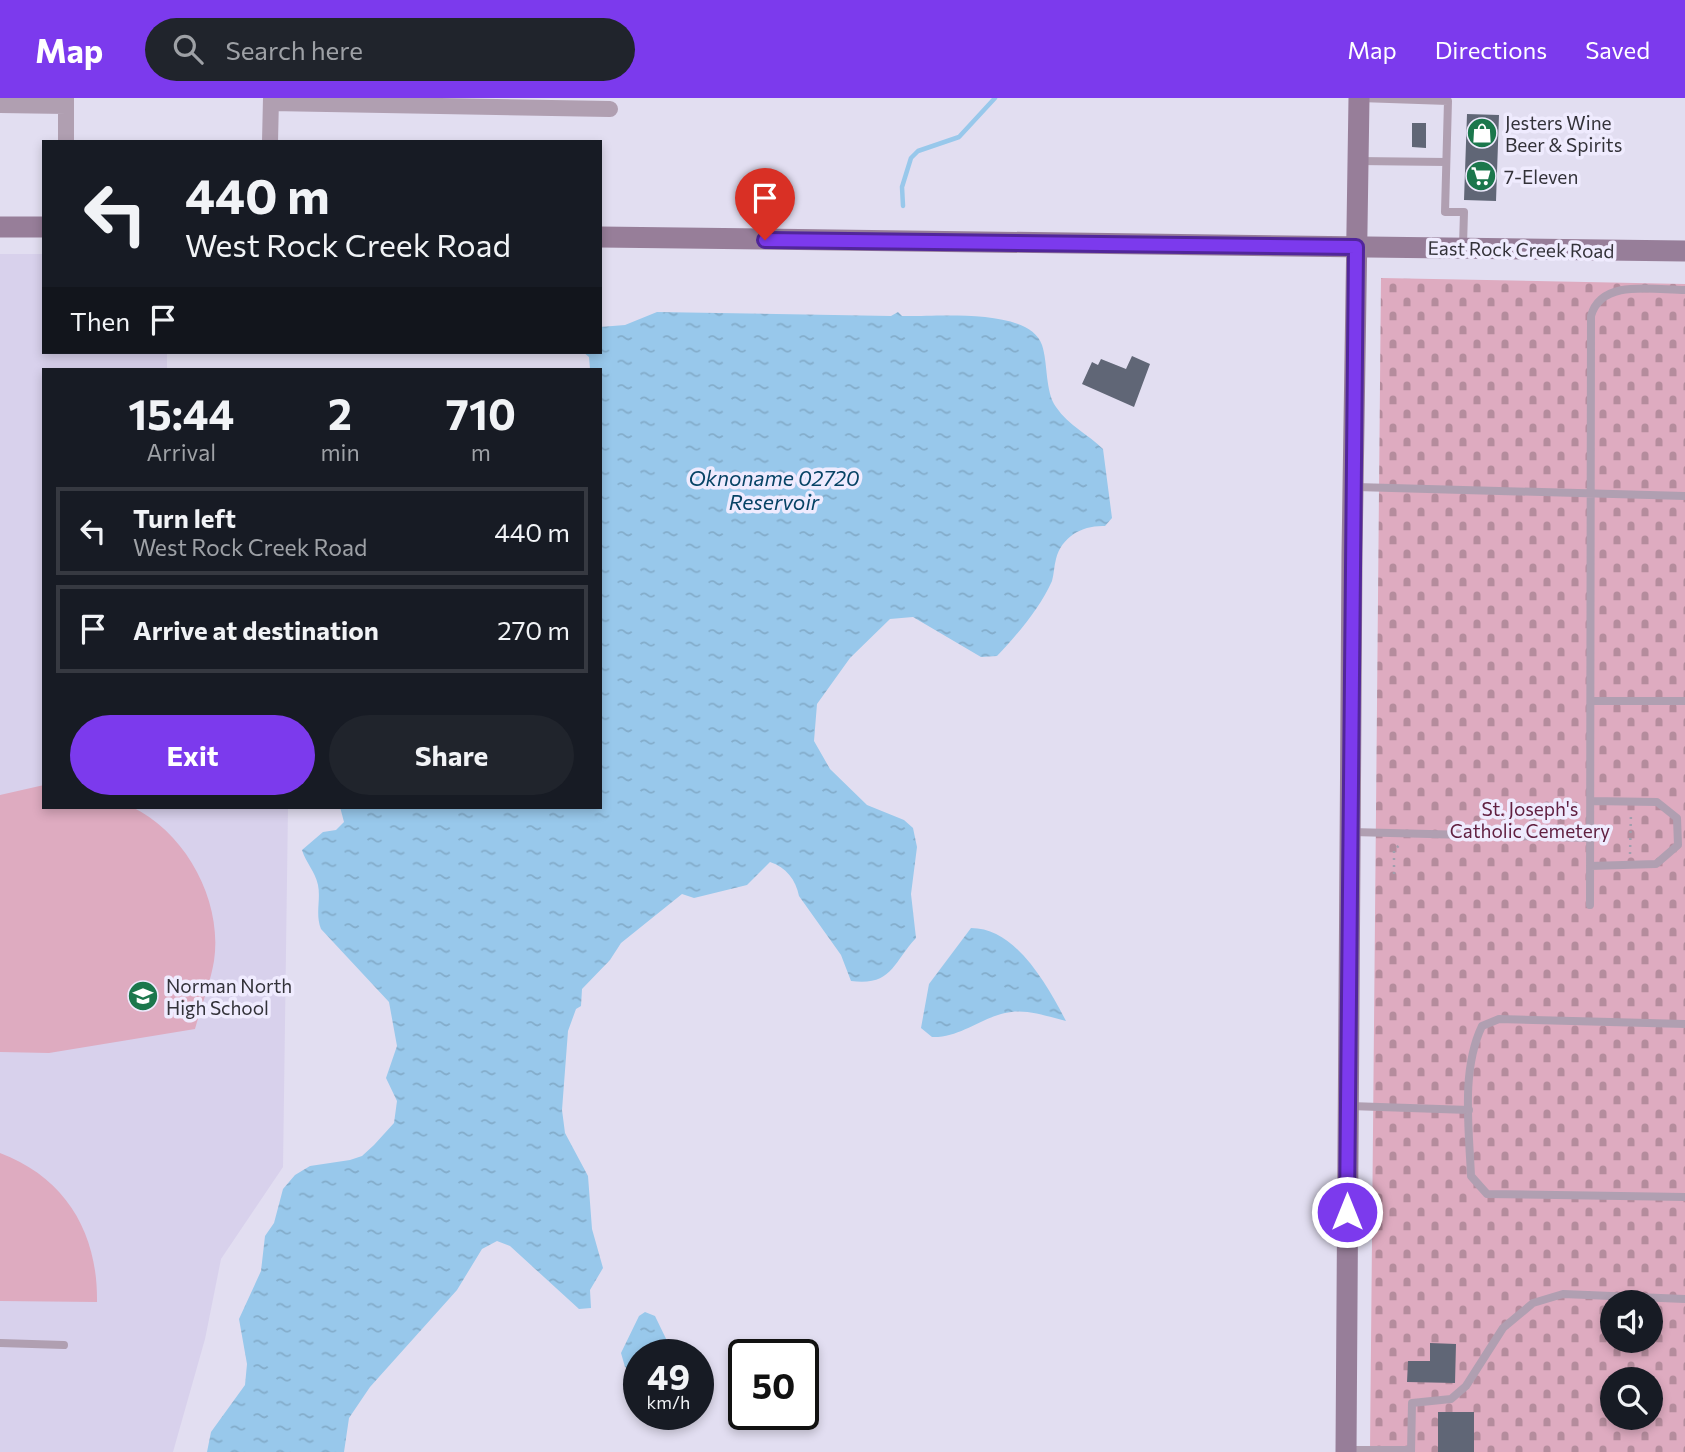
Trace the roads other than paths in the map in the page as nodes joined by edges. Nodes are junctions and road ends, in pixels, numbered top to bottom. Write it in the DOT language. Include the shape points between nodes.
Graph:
graph roads {
  1 [pos="1359,98"];
  2 [pos="271,101"];
  3 [pos="66,102"];
  4 [pos="0,105"];
  5 [pos="610,109"];
  6 [pos="66,140"];
  7 [pos="270,140"];
  8 [pos="1357,161"];
  9 [pos="1447,162"];
  10 [pos="0,227"];
  11 [pos="42,228"];
  12 [pos="602,237"];
  13 [pos="1356,247"];
  14 [pos="1463,248"];
  15 [pos="1685,251"];
  16 [pos="1685,290"];
  17 [pos="1353,487"];
  18 [pos="1593,495"];
  19 [pos="1685,496"];
  20 [pos="1591,701"];
  21 [pos="1685,701"];
  22 [pos="1591,801"];
  23 [pos="1350,832"];
  24 [pos="1681,833"];
  25 [pos="1591,838"];
  26 [pos="1590,866"];
  27 [pos="1590,905"];
  28 [pos="1685,1024"];
  29 [pos="1348,1105"];
  30 [pos="1469,1110"];
  31 [pos="1685,1197"];
  32 [pos="1685,1299"];
  33 [pos="0,1343"];
  34 [pos="64,1345"];
  35 [pos="1346,1451"];
  36 [pos="1411,1451"];
  1 -- 8 [label="main road"];
  1 -- 9 [label="lane" via="1448,101"];
  2 -- 5 [label="street"];
  2 -- 7 [label="street"];
  3 -- 4 [label="street"];
  3 -- 6 [label="street"];
  8 -- 9 [label="lane"];
  8 -- 13 [label="main road"];
  9 -- 14 [label="lane" via="1446,212 1464,212"];
  10 -- 11 [label="main road"];
  12 -- 13 [label="main road, East Rock Creek Road"];
  13 -- 14 [label="main road, East Rock Creek Road"];
  13 -- 17 [label="main road"];
  14 -- 15 [label="main road, East Rock Creek Road"];
  16 -- 18 [label="lane" via="1624,290 1603,296 1593,309"];
  17 -- 18 [label="lane"];
  17 -- 23 [label="main road"];
  18 -- 19 [label="lane"];
  18 -- 20 [label="lane"];
  20 -- 21 [label="lane"];
  20 -- 22 [label="lane"];
  22 -- 24 [label="lane" via="1657,802 1677,818"];
  22 -- 25 [label="lane"];
  23 -- 25 [label="lane"];
  23 -- 29 [label="main road"];
  24 -- 26 [label="lane" via="1678,845 1656,864"];
  25 -- 26 [label="lane"];
  26 -- 27 [label="lane"];
  28 -- 30 [label="lane" via="1499,1019 1482,1026 1473,1044"];
  29 -- 30 [label="lane"];
  29 -- 35 [label="main road"];
  30 -- 31 [label="lane" via="1471,1176 1487,1194"];
  32 -- 36 [label="lane" via="1563,1294 1533,1303 1503,1328 1466,1386 1451,1399 1412,1403"];
  33 -- 34 [label="lane"];
  35 -- 36 [label="lane"];
}
